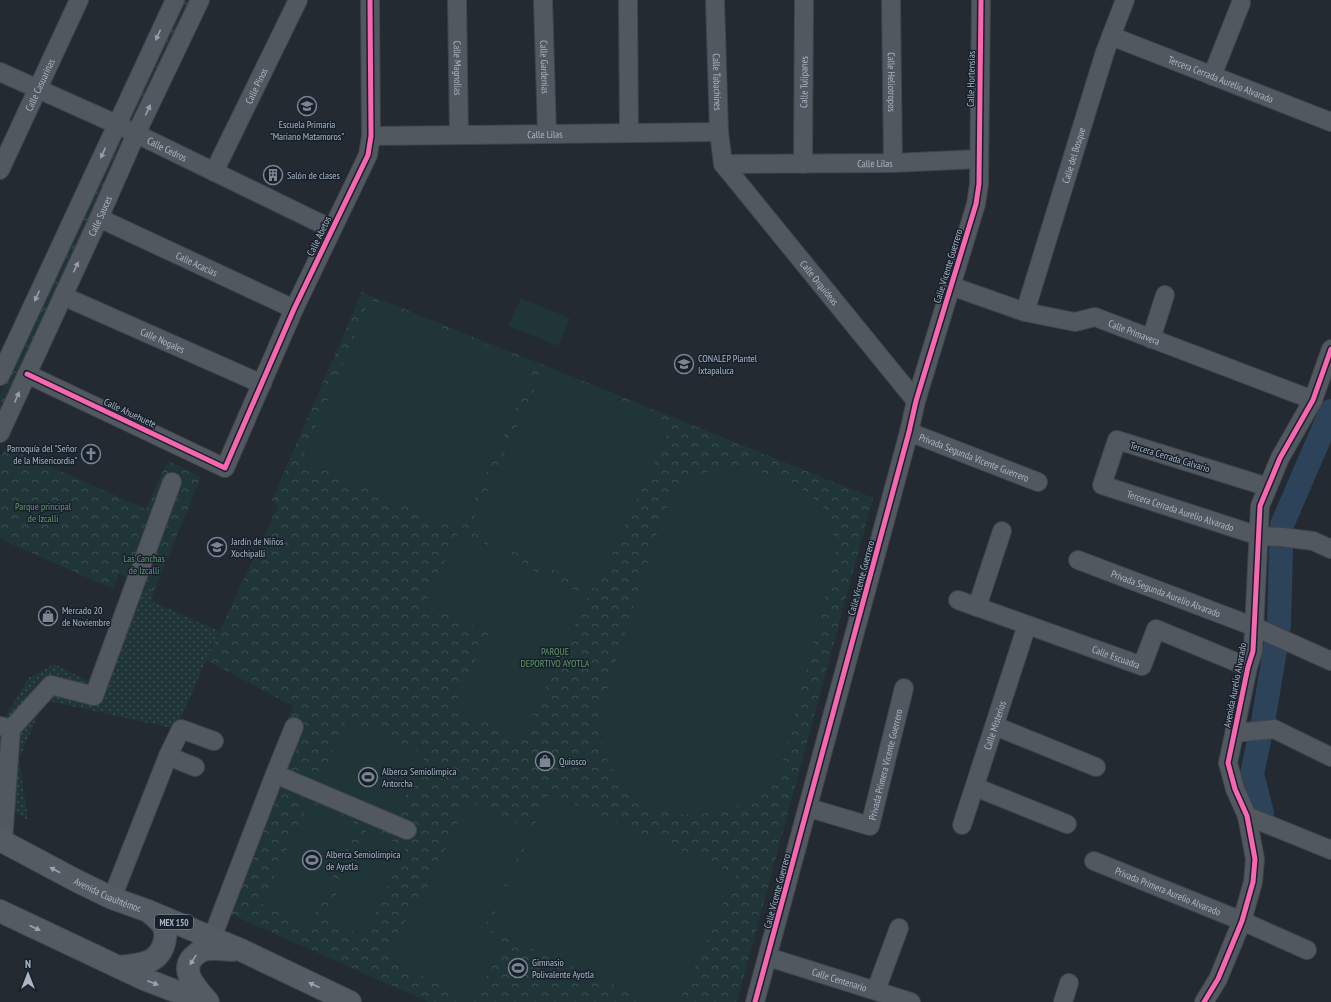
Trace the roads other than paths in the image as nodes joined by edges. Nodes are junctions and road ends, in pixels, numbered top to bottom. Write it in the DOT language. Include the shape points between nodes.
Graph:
graph roads {
  1 [pos="78,0"];
  2 [pos="175,0"];
  3 [pos="200,0"];
  4 [pos="298,0"];
  5 [pos="370,0"];
  6 [pos="457,0"];
  7 [pos="543,0"];
  8 [pos="628,0"];
  9 [pos="715,0"];
  10 [pos="804,0"];
  11 [pos="891,0"];
  12 [pos="981,0"];
  13 [pos="1125,0"];
  14 [pos="1241,3"];
  15 [pos="1111,36"];
  16 [pos="0,72"];
  17 [pos="1212,76"];
  18 [pos="37,88"];
  19 [pos="1331,122"];
  20 [pos="116,124"];
  21 [pos="719,132"];
  22 [pos="629,133"];
  23 [pos="136,134"];
  24 [pos="547,134"];
  25 [pos="459,135"];
  26 [pos="372,136"];
  27 [pos="979,159"];
  28 [pos="893,163"];
  29 [pos="723,164"];
  30 [pos="803,164"];
  31 [pos="0,170"];
  32 [pos="214,172"];
  33 [pos="100,218"];
  34 [pos="332,229"];
  35 [pos="951,286"];
  36 [pos="1165,295"];
  37 [pos="63,296"];
  38 [pos="294,308"];
  39 [pos="1026,312"];
  40 [pos="1151,339"];
  41 [pos="1331,349"];
  42 [pos="27,374"];
  43 [pos="0,376"];
  44 [pos="262,384"];
  45 [pos="1314,400"];
  46 [pos="916,401"];
  47 [pos="910,432"];
  48 [pos="0,433"];
  49 [pos="225,468"];
  50 [pos="172,482"];
  51 [pos="1038,482"];
  52 [pos="1102,485"];
  53 [pos="1268,487"];
  54 [pos="1002,531"];
  55 [pos="1259,536"];
  56 [pos="1331,549"];
  57 [pos="1078,560"];
  58 [pos="958,600"];
  59 [pos="977,607"];
  60 [pos="1027,625"];
  61 [pos="1254,627"];
  62 [pos="1331,661"];
  63 [pos="1248,666"];
  64 [pos="904,688"];
  65 [pos="995,726"];
  66 [pos="5,727"];
  67 [pos="294,727"];
  68 [pos="1235,732"];
  69 [pos="214,741"];
  70 [pos="168,756"];
  71 [pos="1331,757"];
  72 [pos="195,767"];
  73 [pos="1096,768"];
  74 [pos="275,774"];
  75 [pos="975,786"];
  76 [pos="809,808"];
  77 [pos="1247,816"];
  78 [pos="1067,824"];
  79 [pos="962,825"];
  80 [pos="407,830"];
  81 [pos="1,841"];
  82 [pos="1331,850"];
  83 [pos="1094,861"];
  84 [pos="112,898"];
  85 [pos="0,911"];
  86 [pos="148,911"];
  87 [pos="1242,921"];
  88 [pos="899,928"];
  89 [pos="212,938"];
  90 [pos="241,950"];
  91 [pos="1308,950"];
  92 [pos="768,957"];
  93 [pos="119,968"];
  94 [pos="1069,983"];
  95 [pos="876,990"];
  96 [pos="204,1002"];
  97 [pos="208,1002"];
  98 [pos="350,1002"];
  99 [pos="755,1002"];
  100 [pos="912,1002"];
  101 [pos="1063,1002"];
  102 [pos="1204,1002"];
  1 -- 18 [label="street, Calle Casuarinas"];
  2 -- 20 [label="street, one-way"];
  23 -- 3 [label="street, Calle Sauces, one-way"];
  4 -- 32 [label="street, Calle Pinos"];
  5 -- 26 [label="street, Calle Abetos"];
  6 -- 25 [label="street, Calle Magnolias"];
  7 -- 24 [label="street, Calle Gardenias"];
  8 -- 22 [label="street"];
  9 -- 21 [label="street, Calle Tabachines"];
  10 -- 30 [label="street, Calle Tulipanes"];
  11 -- 28 [label="street, Calle Heliotropos"];
  12 -- 27 [label="street, Calle Hortensias"];
  13 -- 15 [label="street, Calle del Bosque"];
  14 -- 17 [label="street"];
  15 -- 17 [label="street, Tercera Cerrada Aurelio Alvarado"];
  15 -- 39 [label="street, Calle del Bosque"];
  16 -- 18 [label="street, Calle Cedros"];
  17 -- 19 [label="street, Tercera Cerrada Aurelio Alvarado"];
  18 -- 20 [label="street, Calle Cedros"];
  18 -- 31 [label="street, Calle Casuarinas"];
  20 -- 23 [label="street, Calle Cedros"];
  20 -- 43 [label="street, one-way"];
  21 -- 22 [label="street, Calle Lilas"];
  21 -- 29 [label="street, Calle Tabachines"];
  22 -- 24 [label="street, Calle Lilas"];
  23 -- 32 [label="street, Calle Cedros"];
  23 -- 33 [label="street, Calle Sauces"];
  24 -- 25 [label="street, Calle Lilas"];
  25 -- 26 [label="street, Calle Lilas"];
  26 -- 34 [label="street, Calle Abetos" via="368,155"];
  27 -- 28 [label="street, Calle Lilas"];
  27 -- 35 [label="street, Calle Vicente Guerrero" via="976,204"];
  28 -- 30 [label="street, Calle Lilas"];
  29 -- 30 [label="street, Calle Lilas"];
  29 -- 46 [label="street, Calle Orquídeas"];
  32 -- 34 [label="street, Calle Cedros"];
  37 -- 33 [label="street, Calle Sauces, one-way"];
  33 -- 38 [label="street, Calle Acacias"];
  34 -- 38 [label="street, Calle Abetos"];
  35 -- 39 [label="street, Calle Primavera"];
  35 -- 46 [label="street, Calle Vicente Guerrero"];
  36 -- 40 [label="street"];
  37 -- 42 [label="street, Calle Sauces"];
  37 -- 44 [label="street, Calle Nogales"];
  38 -- 44 [label="street, Calle Abetos"];
  39 -- 40 [label="street, Calle Primavera" via="1075,322 1095,317"];
  40 -- 45 [label="street, Calle Primavera"];
  41 -- 45 [label="street, Avenida Aurelio Alvarado"];
  48 -- 42 [label="street, Calle Sauces, one-way"];
  42 -- 49 [label="street, Calle Ahuehuete"];
  44 -- 49 [label="street, Calle Abetos"];
  45 -- 53 [label="street, Avenida Aurelio Alvarado" via="1280,458"];
  46 -- 47 [label="street, Calle Vicente Guerrero"];
  47 -- 51 [label="street, Privada Segunda Vicente Guerrero"];
  47 -- 76 [label="street, Calle Vicente Guerrero"];
  50 -- 66 [label="street" via="94,696 51,685"];
  52 -- 53 [label="street, Tercera Cerrada Calvario" via="1117,440"];
  52 -- 55 [label="street, Tercera Cerrada Aurelio Alvarado"];
  53 -- 55 [label="street, Avenida Aurelio Alvarado" via="1260,506"];
  54 -- 59 [label="street"];
  55 -- 56 [label="street, Tercera Cerrada Aurelio Alvarado" via="1313,541"];
  55 -- 61 [label="street, Avenida Aurelio Alvarado"];
  57 -- 61 [label="street, Privada Segunda Aurelio Alvarado"];
  58 -- 59 [label="street"];
  59 -- 60 [label="street"];
  60 -- 63 [label="street, Calle Escuadra" via="1142,666 1156,629"];
  60 -- 65 [label="street, Calle Misterios"];
  61 -- 62 [label="street, Privada Segunda Aurelio Alvarado"];
  61 -- 63 [label="street, Avenida Aurelio Alvarado" via="1253,651"];
  63 -- 68 [label="street, Avenida Aurelio Alvarado"];
  64 -- 76 [label="street, Privada Primera Vicente Guerrero" via="870,826"];
  65 -- 73 [label="street"];
  65 -- 75 [label="street, Calle Misterios"];
  66 -- 81 [label="street"];
  67 -- 74 [label="street"];
  68 -- 71 [label="street" via="1274,729"];
  68 -- 77 [label="street, Avenida Aurelio Alvarado" via="1228,763 1235,789"];
  69 -- 70 [label="street" via="181,729"];
  70 -- 72 [label="street"];
  70 -- 84 [label="street"];
  74 -- 80 [label="street"];
  74 -- 89 [label="street"];
  75 -- 78 [label="street"];
  75 -- 79 [label="street, Calle Misterios"];
  76 -- 92 [label="street, Calle Vicente Guerrero"];
  77 -- 82 [label="street"];
  77 -- 87 [label="street, Avenida Aurelio Alvarado" via="1255,859 1253,882"];
  84 -- 81 [label="main road, Avenida Cuauhtémoc / MEX 150, one-way"];
  83 -- 87 [label="street, Privada Primera Aurelio Alvarado"];
  84 -- 86 [label="main road, Avenida Cuauhtémoc / MEX 150"];
  85 -- 93 [label="main road, one-way"];
  86 -- 89 [label="main road, Avenida Cuauhtémoc / MEX 150"];
  86 -- 93 [label="main road" via="163,925 166,936 164,946 156,958 141,965"];
  87 -- 91 [label="street, Privada Primera Aurelio Alvarado"];
  87 -- 102 [label="street, Avenida Aurelio Alvarado" via="1218,979"];
  88 -- 95 [label="street"];
  89 -- 90 [label="main road, Avenida Cuauhtémoc / MEX 150"];
  90 -- 97 [label="main road, one-way" via="202,950 190,960 190,977 194,986"];
  98 -- 90 [label="main road, Avenida Cuauhtémoc / MEX 150, one-way"];
  92 -- 95 [label="street, Calle Centenario"];
  92 -- 99 [label="street, Calle Vicente Guerrero"];
  93 -- 96 [label="main road, one-way"];
  94 -- 101 [label="street"];
  95 -- 100 [label="street, Calle Centenario"];
}
